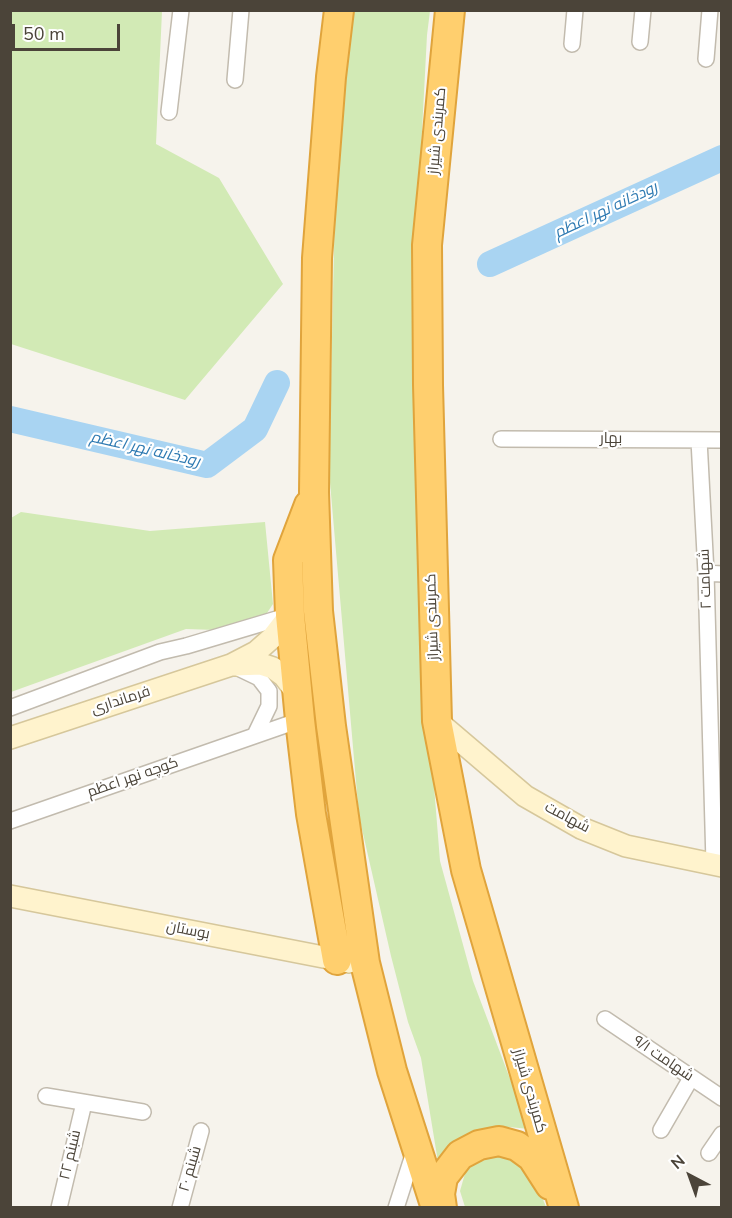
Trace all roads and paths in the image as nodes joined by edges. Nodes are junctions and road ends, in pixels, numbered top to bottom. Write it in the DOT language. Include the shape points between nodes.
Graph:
graph roads {
  1 [pos="181,10"];
  2 [pos="241,10"];
  3 [pos="339,10"];
  4 [pos="450,10"];
  5 [pos="575,10"];
  6 [pos="643,10"];
  7 [pos="710,10"];
  8 [pos="640,42"];
  9 [pos="572,44"];
  10 [pos="706,58"];
  11 [pos="235,80"];
  12 [pos="169,112"];
  13 [pos="501,439"];
  14 [pos="699,440"];
  15 [pos="722,440"];
  16 [pos="314,492"];
  17 [pos="714,573"];
  18 [pos="290,615"];
  19 [pos="231,665"];
  20 [pos="298,707"];
  21 [pos="10,708"];
  22 [pos="437,721"];
  23 [pos="716,730"];
  24 [pos="255,735"];
  25 [pos="10,738"];
  26 [pos="10,821"];
  27 [pos="718,865"];
  28 [pos="10,896"];
  29 [pos="351,962"];
  30 [pos="605,1019"];
  31 [pos="691,1078"];
  32 [pos="46,1096"];
  33 [pos="722,1098"];
  34 [pos="84,1102"];
  35 [pos="143,1112"];
  36 [pos="661,1130"];
  37 [pos="201,1131"];
  38 [pos="722,1134"];
  39 [pos="416,1146"];
  40 [pos="709,1153"];
  41 [pos="59,1208"];
  42 [pos="180,1208"];
  43 [pos="396,1208"];
  44 [pos="436,1208"];
  45 [pos="442,1208"];
  46 [pos="564,1208"];
  1 -- 12 [label="street"];
  2 -- 11 [label="street"];
  3 -- 16 [label="highway" via="317,258"];
  4 -- 22 [label="highway, کمربندی شیراز" via="427,245"];
  5 -- 9 [label="street"];
  6 -- 8 [label="street"];
  7 -- 10 [label="street"];
  13 -- 14 [label="street, بهار"];
  14 -- 15 [label="street, بهار"];
  14 -- 17 [label="street, ۲ شهامت"];
  16 -- 18 [label="highway" via="288,560"];
  16 -- 29 [label="highway" via="318,611"];
  17 -- 23 [label="street, ۲ شهامت"];
  18 -- 19 [label="street, فرمانداری" via="256,652"];
  18 -- 20 [label="highway"];
  18 -- 21 [label="street" via="160,652"];
  19 -- 20 [label="street, فرمانداری" via="261,663 273,668 284,676"];
  19 -- 24 [label="street" via="259,678 268,691 269,706"];
  19 -- 25 [label="street, فرمانداری"];
  20 -- 24 [label="street, کوچه نهر اعظم"];
  20 -- 29 [label="highway" via="311,814"];
  22 -- 27 [label="street, شهامت" via="525,796 581,828 626,846"];
  22 -- 46 [label="highway, کمربندی شیراز" via="466,870"];
  23 -- 27 [label="street, ۲ شهامت"];
  24 -- 26 [label="street, کوچه نهر اعظم"];
  28 -- 29 [label="street, بوستان"];
  29 -- 39 [label="highway"];
  30 -- 31 [label="street, ۹/۱ شهامت"];
  31 -- 33 [label="street, ۹/۱ شهامت"];
  31 -- 36 [label="street"];
  32 -- 34 [label="street"];
  34 -- 35 [label="street"];
  34 -- 41 [label="street, ۲۲ شبنم"];
  37 -- 42 [label="street, ۲۰ شبنم"];
  38 -- 40 [label="street"];
  39 -- 43 [label="street"];
  39 -- 44 [label="highway"];
  45 -- 46 [label="highway" via="443,1177 460,1155 479,1145 499,1142 517,1146 532,1157"];
}
